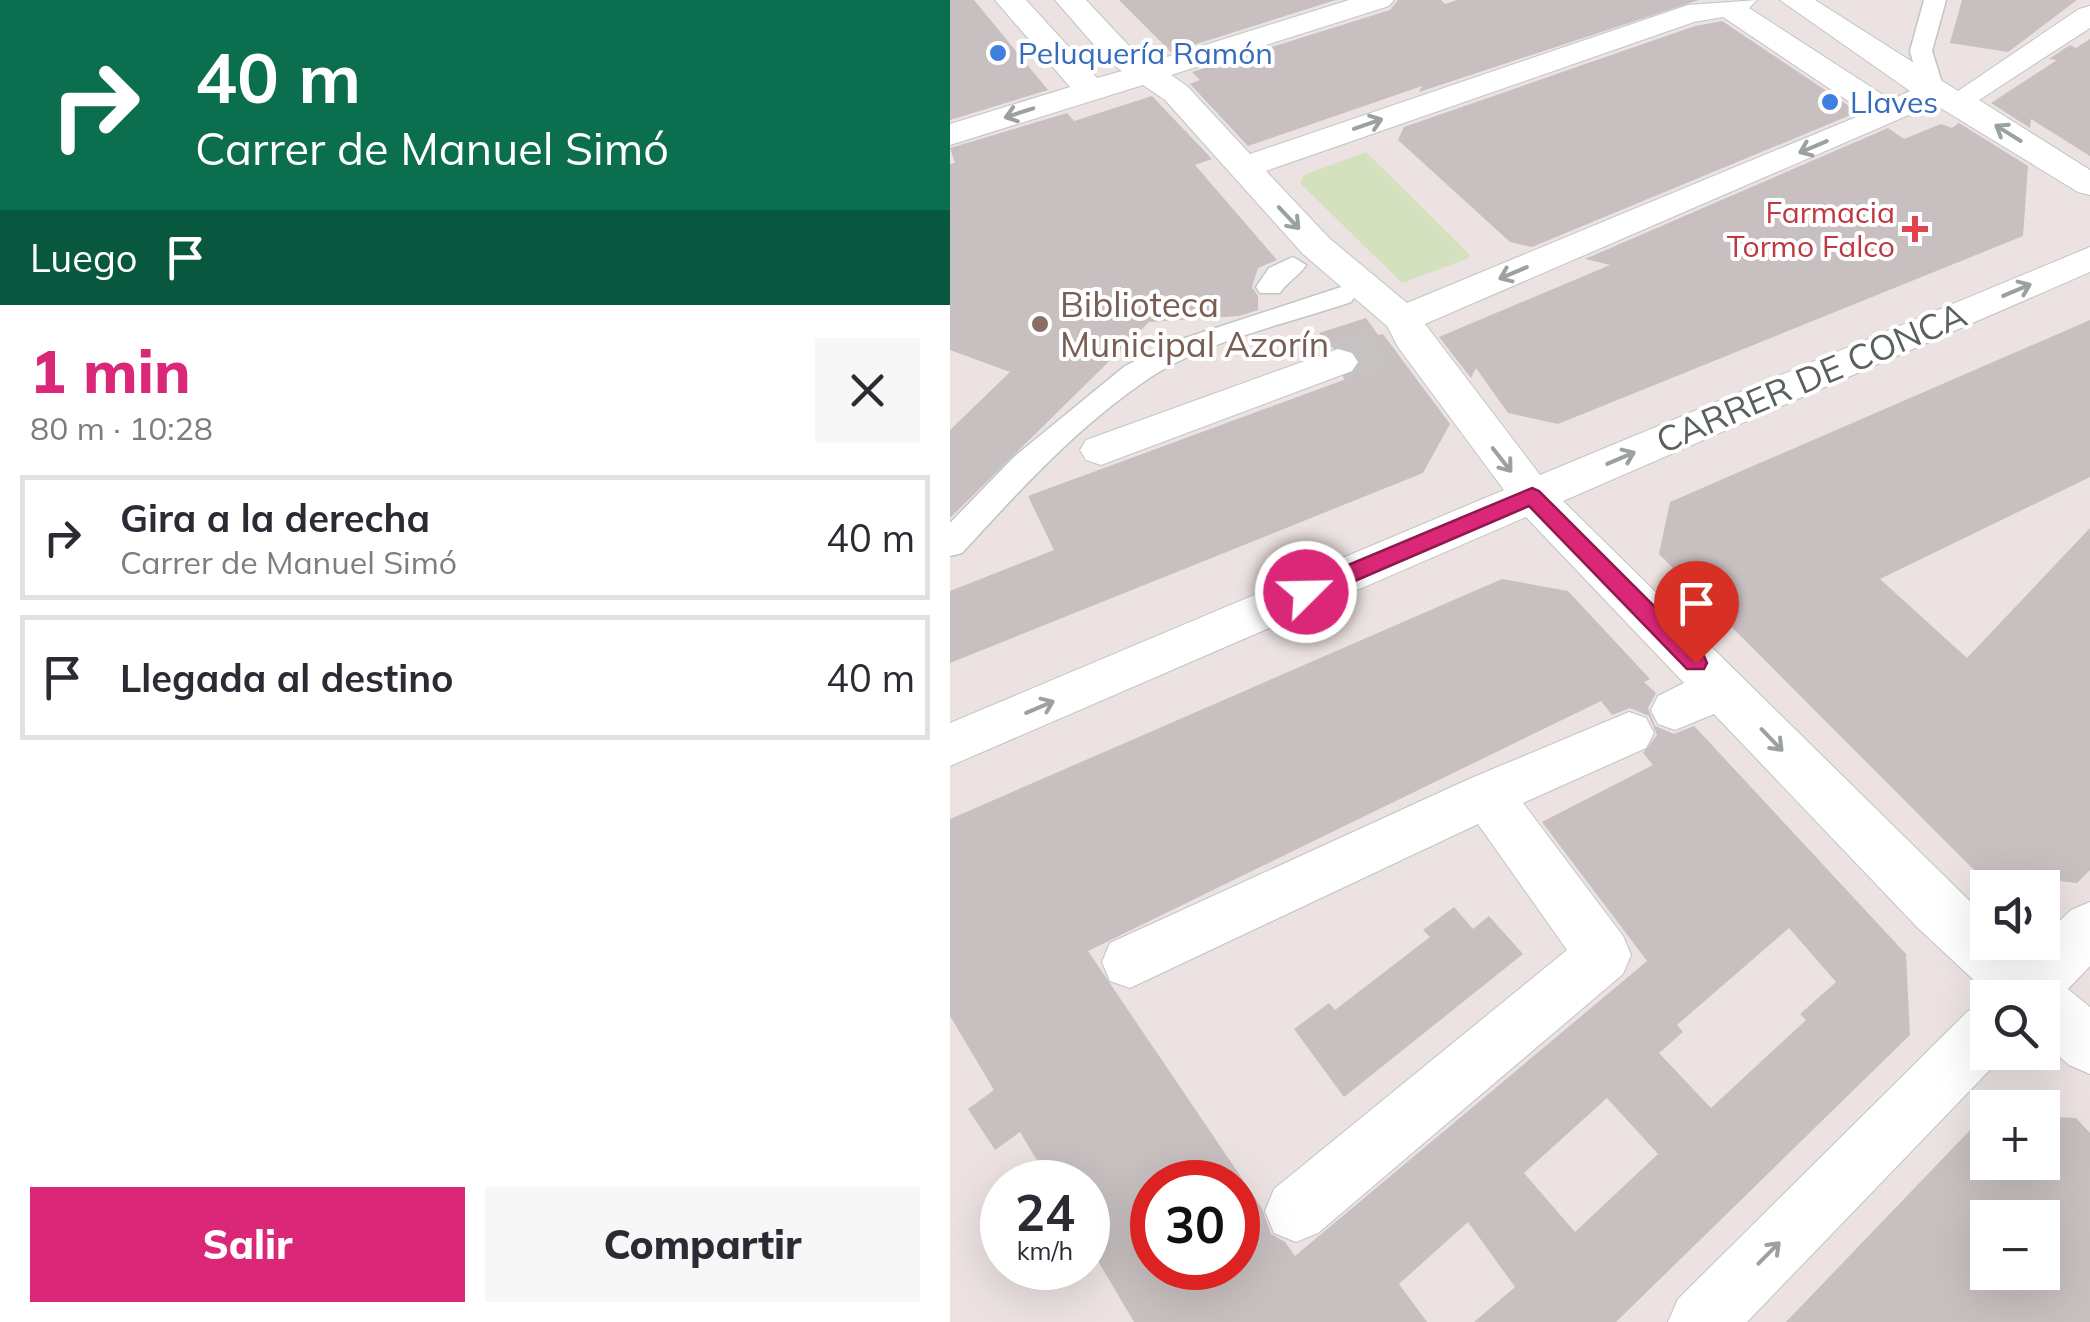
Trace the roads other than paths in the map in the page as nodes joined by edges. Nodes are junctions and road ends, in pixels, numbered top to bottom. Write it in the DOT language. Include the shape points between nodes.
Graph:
graph roads {
  1 [pos="1010,0"];
  2 [pos="1070,0"];
  3 [pos="1380,0"];
  4 [pos="1795,0"];
  5 [pos="1935,0"];
  6 [pos="1735,4"];
  7 [pos="2090,15"];
  8 [pos="1148,74"];
  9 [pos="1091,91"];
  10 [pos="1933,92"];
  11 [pos="1972,92"];
  12 [pos="1887,112"];
  13 [pos="950,136"];
  14 [pos="1243,168"];
  15 [pos="2090,185"];
  16 [pos="2090,258"];
  17 [pos="1293,265"];
  18 [pos="1341,296"];
  19 [pos="1270,303"];
  20 [pos="1401,334"];
  21 [pos="1338,362"];
  22 [pos="1101,450"];
  23 [pos="1532,496"];
  24 [pos="950,544"];
  25 [pos="1720,688"];
  26 [pos="1675,710"];
  27 [pos="1628,733"];
  28 [pos="950,745"];
  29 [pos="1487,795"];
  30 [pos="2090,928"];
  31 [pos="1130,962"];
  32 [pos="2001,980"];
  33 [pos="2044,980"];
  34 [pos="2060,1026"];
  35 [pos="2090,1044"];
  36 [pos="1970,1056"];
  37 [pos="1296,1212"];
  38 [pos="1701,1322"];
  1 -- 9 [label="street"];
  2 -- 8 [label="street" via="1120,55"];
  3 -- 8 [label="street"];
  4 -- 10 [label="street"];
  5 -- 10 [label="street" via="1921,51"];
  6 -- 12 [label="street"];
  14 -- 6 [label="street, one-way" via="1688,14"];
  7 -- 11 [label="street"];
  8 -- 9 [label="street"];
  8 -- 14 [label="street" via="1176,93"];
  9 -- 13 [label="street, one-way"];
  10 -- 12 [label="street"];
  15 -- 10 [label="street, one-way"];
  12 -- 20 [label="street, one-way"];
  14 -- 20 [label="street, one-way"];
  23 -- 16 [label="street, CARRER DE CONCA, one-way"];
  17 -- 19 [label="street" via="1278,274"];
  18 -- 19 [label="street"];
  19 -- 24 [label="street" via="1136,373 1025,465"];
  20 -- 23 [label="street, one-way"];
  21 -- 22 [label="street"];
  23 -- 25 [label="street"];
  28 -- 23 [label="street, CARRER DE CONCA, one-way"];
  25 -- 26 [label="street"];
  25 -- 32 [label="street, one-way"];
  27 -- 29 [label="street"];
  29 -- 31 [label="street"];
  29 -- 37 [label="street" via="1603,955"];
  30 -- 33 [label="street"];
  34 -- 35 [label="street"];
  38 -- 36 [label="street, one-way"];
}
